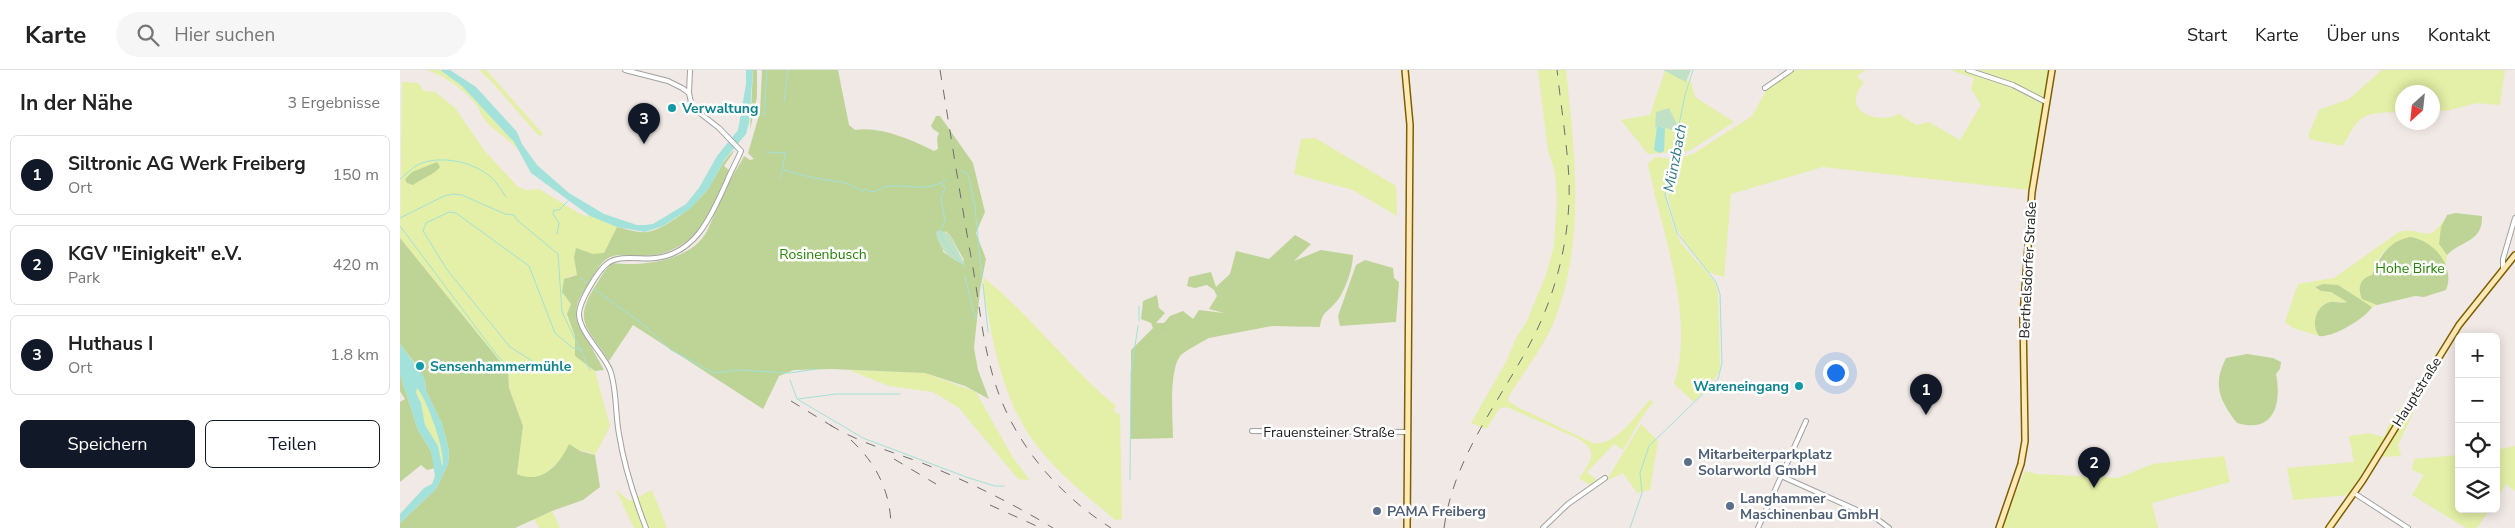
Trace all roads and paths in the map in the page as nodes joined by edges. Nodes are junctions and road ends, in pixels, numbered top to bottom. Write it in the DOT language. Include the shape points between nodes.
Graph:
graph roads {
  1 [pos="625,70"];
  2 [pos="690,70"];
  3 [pos="1405,70"];
  4 [pos="1791,70"];
  5 [pos="1968,70"];
  6 [pos="2052,70"];
  7 [pos="1766,88"];
  8 [pos="689,93"];
  9 [pos="2046,102"];
  10 [pos="2515,218"];
  11 [pos="2515,255"];
  12 [pos="2503,270"];
  13 [pos="1806,421"];
  14 [pos="1252,432"];
  15 [pos="1407,432"];
  16 [pos="1781,476"];
  17 [pos="1605,478"];
  18 [pos="2354,493"];
  19 [pos="646,528"];
  20 [pos="1407,528"];
  21 [pos="1543,528"];
  22 [pos="1758,528"];
  23 [pos="1889,528"];
  24 [pos="1999,528"];
  25 [pos="2329,528"];
  26 [pos="2408,528"];
  1 -- 8 [label="street" via="668,81"];
  2 -- 8 [label="street"];
  3 -- 15 [label="street, Frauensteiner Straße" via="1410,126"];
  4 -- 7 [label="street"];
  5 -- 9 [label="street" via="2013,85"];
  6 -- 9 [label="street, Berthelsdorfer Straße"];
  8 -- 19 [label="street" via="692,107 741,151 709,221 683,248 660,258 619,259 608,263 579,309 584,328 609,369 626,468"];
  9 -- 24 [label="street, Berthelsdorfer Straße" via="2032,192 2023,316 2025,441"];
  10 -- 12 [label="street" via="2502,259"];
  11 -- 12 [label="street, Hauptstraße"];
  12 -- 18 [label="street, Hauptstraße" via="2459,325"];
  13 -- 16 [label="street"];
  14 -- 15 [label="street, Frauensteiner Straße"];
  15 -- 20 [label="street, Frauensteiner Straße"];
  16 -- 22 [label="street"];
  16 -- 23 [label="street" via="1877,519"];
  17 -- 21 [label="street" via="1568,504"];
  18 -- 25 [label="street, Hauptstraße"];
  18 -- 26 [label="street"];
}
